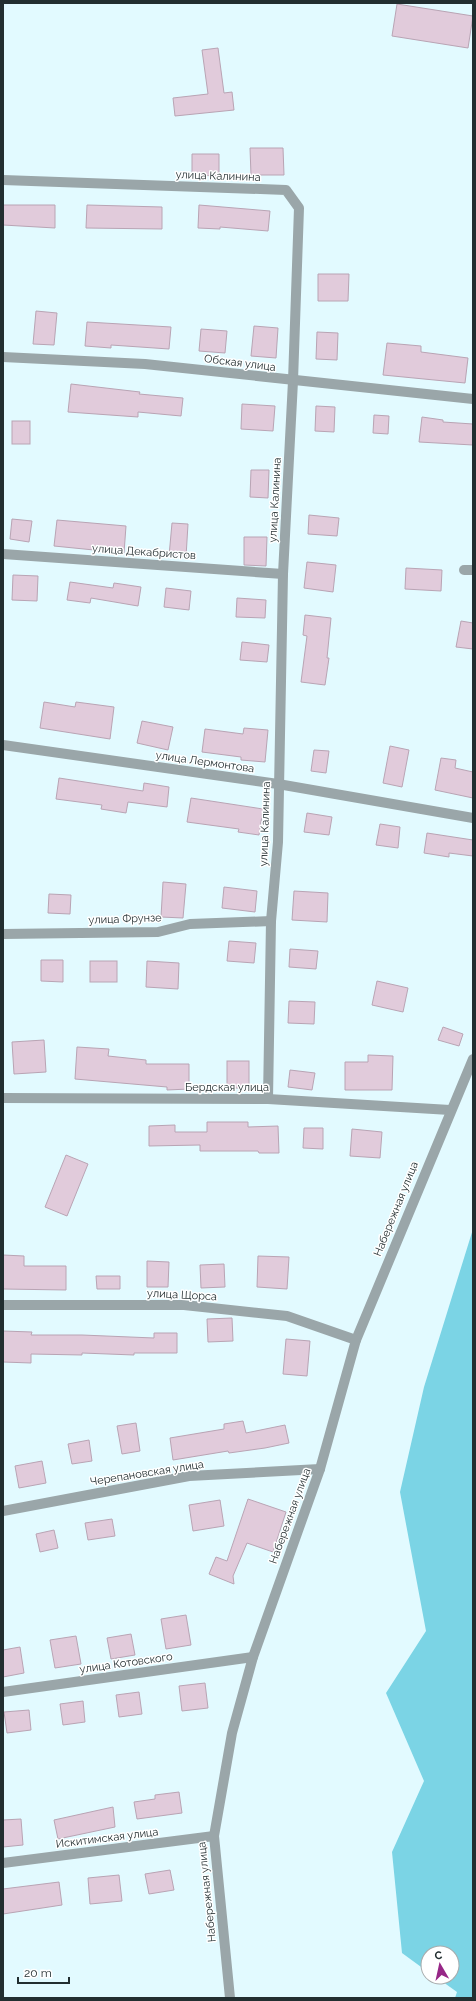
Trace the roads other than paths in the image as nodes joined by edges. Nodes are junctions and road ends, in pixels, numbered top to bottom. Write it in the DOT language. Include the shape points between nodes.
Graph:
graph roads {
  1 [pos="3,180"];
  2 [pos="3,357"];
  3 [pos="293,381"];
  4 [pos="473,399"];
  5 [pos="3,554"];
  6 [pos="283,574"];
  7 [pos="3,745"];
  8 [pos="278,784"];
  9 [pos="473,818"];
  10 [pos="271,921"];
  11 [pos="3,934"];
  12 [pos="473,1059"];
  13 [pos="3,1098"];
  14 [pos="268,1098"];
  15 [pos="450,1110"];
  16 [pos="3,1305"];
  17 [pos="356,1340"];
  18 [pos="320,1469"];
  19 [pos="3,1510"];
  20 [pos="253,1657"];
  21 [pos="3,1692"];
  22 [pos="214,1836"];
  23 [pos="3,1863"];
  24 [pos="230,1998"];
  1 -- 3 [label="street, улица Калинина" via="286,190 299,208"];
  2 -- 3 [label="street, Обская улица" via="145,364"];
  3 -- 4 [label="street, Обская улица"];
  3 -- 6 [label="street, улица Калинина"];
  5 -- 6 [label="street, улица Декабристов"];
  6 -- 8 [label="street, улица Калинина"];
  7 -- 8 [label="street, улица Лермонтова"];
  8 -- 9 [label="street, улица Лермонтова"];
  8 -- 10 [label="street, улица Калинина" via="278,842"];
  10 -- 11 [label="street, улица Фрунзе" via="190,924 158,932"];
  10 -- 14 [label="street, улица Калинина"];
  12 -- 15 [label="street, Набережная улица"];
  13 -- 14 [label="street, Бердская улица"];
  14 -- 15 [label="street, Бердская улица"];
  15 -- 17 [label="street, Набережная улица"];
  16 -- 17 [label="street, улица Щорса" via="192,1306 287,1316"];
  17 -- 18 [label="street, Набережная улица"];
  18 -- 19 [label="street, Черепановская улица" via="189,1476"];
  18 -- 20 [label="street, Набережная улица"];
  20 -- 21 [label="street, улица Котовского"];
  20 -- 22 [label="street, Набережная улица" via="232,1734"];
  22 -- 23 [label="street, Искитимская улица"];
  22 -- 24 [label="street, Набережная улица"];
}
